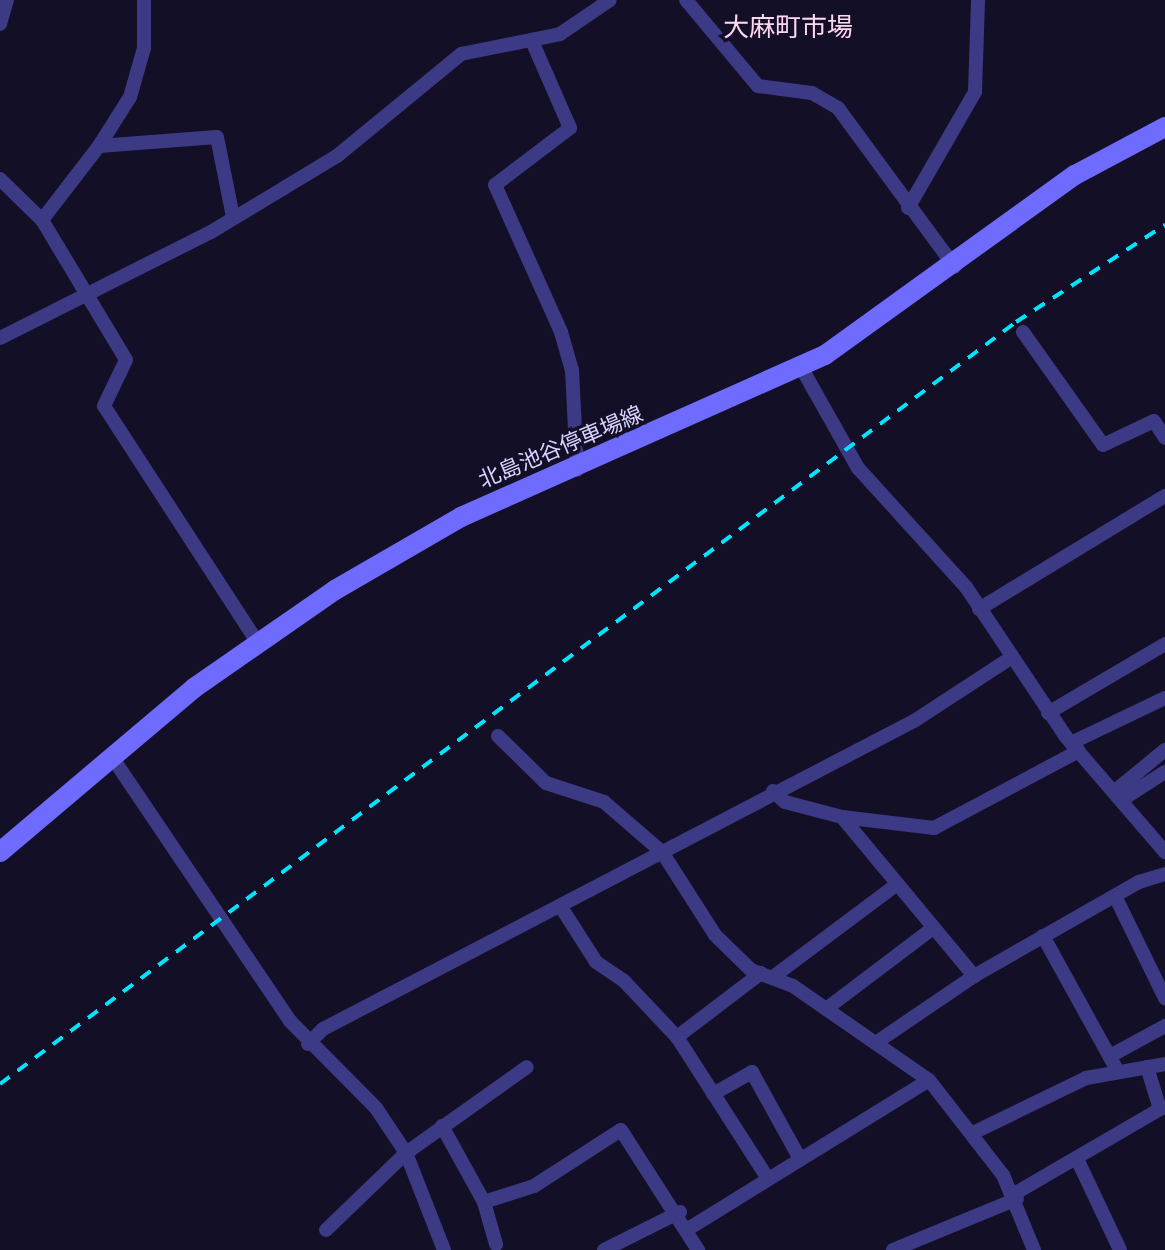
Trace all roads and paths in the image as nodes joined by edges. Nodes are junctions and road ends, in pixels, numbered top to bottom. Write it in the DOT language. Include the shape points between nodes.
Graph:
graph roads {
  1 [pos="7,0"];
  2 [pos="144,0"];
  3 [pos="610,0"];
  4 [pos="686,0"];
  5 [pos="978,0"];
  6 [pos="0,24"];
  7 [pos="532,41"];
  8 [pos="1165,127"];
  9 [pos="99,146"];
  10 [pos="0,179"];
  11 [pos="908,208"];
  12 [pos="233,217"];
  13 [pos="42,220"];
  14 [pos="955,267"];
  15 [pos="88,293"];
  16 [pos="1023,332"];
  17 [pos="0,338"];
  18 [pos="801,367"];
  19 [pos="1165,438"];
  20 [pos="577,470"];
  21 [pos="1165,496"];
  22 [pos="979,609"];
  23 [pos="258,643"];
  24 [pos="1165,644"];
  25 [pos="1012,657"];
  26 [pos="1165,698"];
  27 [pos="1048,713"];
  28 [pos="498,736"];
  29 [pos="1075,747"];
  30 [pos="1165,750"];
  31 [pos="112,757"];
  32 [pos="1165,772"];
  33 [pos="773,791"];
  34 [pos="1119,795"];
  35 [pos="842,817"];
  36 [pos="0,852"];
  37 [pos="662,852"];
  38 [pos="1165,852"];
  39 [pos="1165,874"];
  40 [pos="896,885"];
  41 [pos="1115,896"];
  42 [pos="561,907"];
  43 [pos="933,928"];
  44 [pos="1043,936"];
  45 [pos="767,975"];
  46 [pos="974,976"];
  47 [pos="1165,998"];
  48 [pos="826,1009"];
  49 [pos="1165,1026"];
  50 [pos="677,1037"];
  51 [pos="877,1042"];
  52 [pos="308,1044"];
  53 [pos="1110,1056"];
  54 [pos="1165,1064"];
  55 [pos="527,1067"];
  56 [pos="1147,1067"];
  57 [pos="1117,1070"];
  58 [pos="929,1080"];
  59 [pos="713,1094"];
  60 [pos="442,1126"];
  61 [pos="975,1132"];
  62 [pos="406,1153"];
  63 [pos="800,1159"];
  64 [pos="1078,1161"];
  65 [pos="768,1179"];
  66 [pos="1015,1197"];
  67 [pos="484,1202"];
  68 [pos="680,1212"];
  69 [pos="688,1229"];
  70 [pos="326,1230"];
  71 [pos="494,1248"];
  72 [pos="444,1250"];
  73 [pos="604,1250"];
  74 [pos="698,1250"];
  75 [pos="893,1250"];
  76 [pos="1034,1250"];
  77 [pos="1120,1250"];
  1 -- 6 [label="street"];
  2 -- 9 [label="street" via="144,48 130,97"];
  3 -- 7 [label="street" via="560,34"];
  4 -- 11 [label="street" via="758,86 812,93 838,108"];
  5 -- 11 [label="street" via="975,92"];
  7 -- 12 [label="street" via="484,47 437,67 337,156"];
  7 -- 20 [label="street" via="570,128 495,185 546,285 569,357"];
  8 -- 14 [label="main road, 北島池谷停車場線" via="1075,175"];
  9 -- 12 [label="street" via="217,137"];
  9 -- 13 [label="street"];
  10 -- 13 [label="street"];
  11 -- 14 [label="street"];
  12 -- 15 [label="street"];
  13 -- 15 [label="street"];
  14 -- 18 [label="main road, 北島池谷停車場線"];
  15 -- 17 [label="street"];
  15 -- 23 [label="street" via="127,368 104,406"];
  16 -- 19 [label="street" via="1103,445 1154,421"];
  18 -- 20 [label="main road, 北島池谷停車場線"];
  18 -- 22 [label="street" via="858,468"];
  20 -- 23 [label="main road, 北島池谷停車場線" via="461,517"];
  21 -- 22 [label="street"];
  22 -- 25 [label="street"];
  23 -- 31 [label="main road, 北島池谷停車場線"];
  24 -- 27 [label="street"];
  25 -- 27 [label="street"];
  25 -- 33 [label="street" via="914,721"];
  26 -- 29 [label="street"];
  27 -- 29 [label="street"];
  28 -- 37 [label="street" via="546,783 604,802"];
  29 -- 34 [label="street"];
  29 -- 35 [label="street" via="934,828"];
  30 -- 34 [label="street"];
  31 -- 36 [label="main road, 北島池谷停車場線"];
  31 -- 52 [label="street"];
  32 -- 34 [label="street"];
  33 -- 35 [label="street" via="785,802"];
  33 -- 37 [label="street"];
  34 -- 38 [label="street"];
  35 -- 40 [label="street"];
  37 -- 42 [label="street"];
  37 -- 45 [label="street" via="715,935"];
  39 -- 41 [label="street"];
  40 -- 43 [label="street"];
  40 -- 45 [label="street"];
  41 -- 44 [label="street"];
  41 -- 47 [label="street"];
  42 -- 50 [label="street" via="596,962 624,981"];
  42 -- 52 [label="street" via="323,1029"];
  43 -- 46 [label="street"];
  43 -- 48 [label="street"];
  44 -- 46 [label="street"];
  44 -- 53 [label="street"];
  45 -- 48 [label="street"];
  45 -- 50 [label="street"];
  46 -- 51 [label="street"];
  48 -- 51 [label="street"];
  49 -- 53 [label="street"];
  50 -- 59 [label="street"];
  51 -- 58 [label="street"];
  52 -- 62 [label="street" via="376,1108"];
  53 -- 57 [label="street"];
  54 -- 56 [label="street"];
  55 -- 60 [label="street"];
  56 -- 57 [label="street"];
  56 -- 64 [label="street" via="1160,1109"];
  57 -- 61 [label="street" via="1055,1091"];
  58 -- 61 [label="street"];
  58 -- 63 [label="street"];
  59 -- 63 [label="street" via="752,1072"];
  59 -- 65 [label="street"];
  60 -- 62 [label="street"];
  60 -- 67 [label="street"];
  61 -- 66 [label="street"];
  62 -- 70 [label="street"];
  62 -- 72 [label="street"];
  63 -- 65 [label="street"];
  64 -- 66 [label="street"];
  64 -- 77 [label="street"];
  65 -- 69 [label="street"];
  66 -- 75 [label="street"];
  66 -- 76 [label="street"];
  67 -- 68 [label="street" via="534,1186 621,1130"];
  67 -- 71 [label="street"];
  68 -- 69 [label="street"];
  68 -- 73 [label="street"];
  69 -- 74 [label="street"];
}
